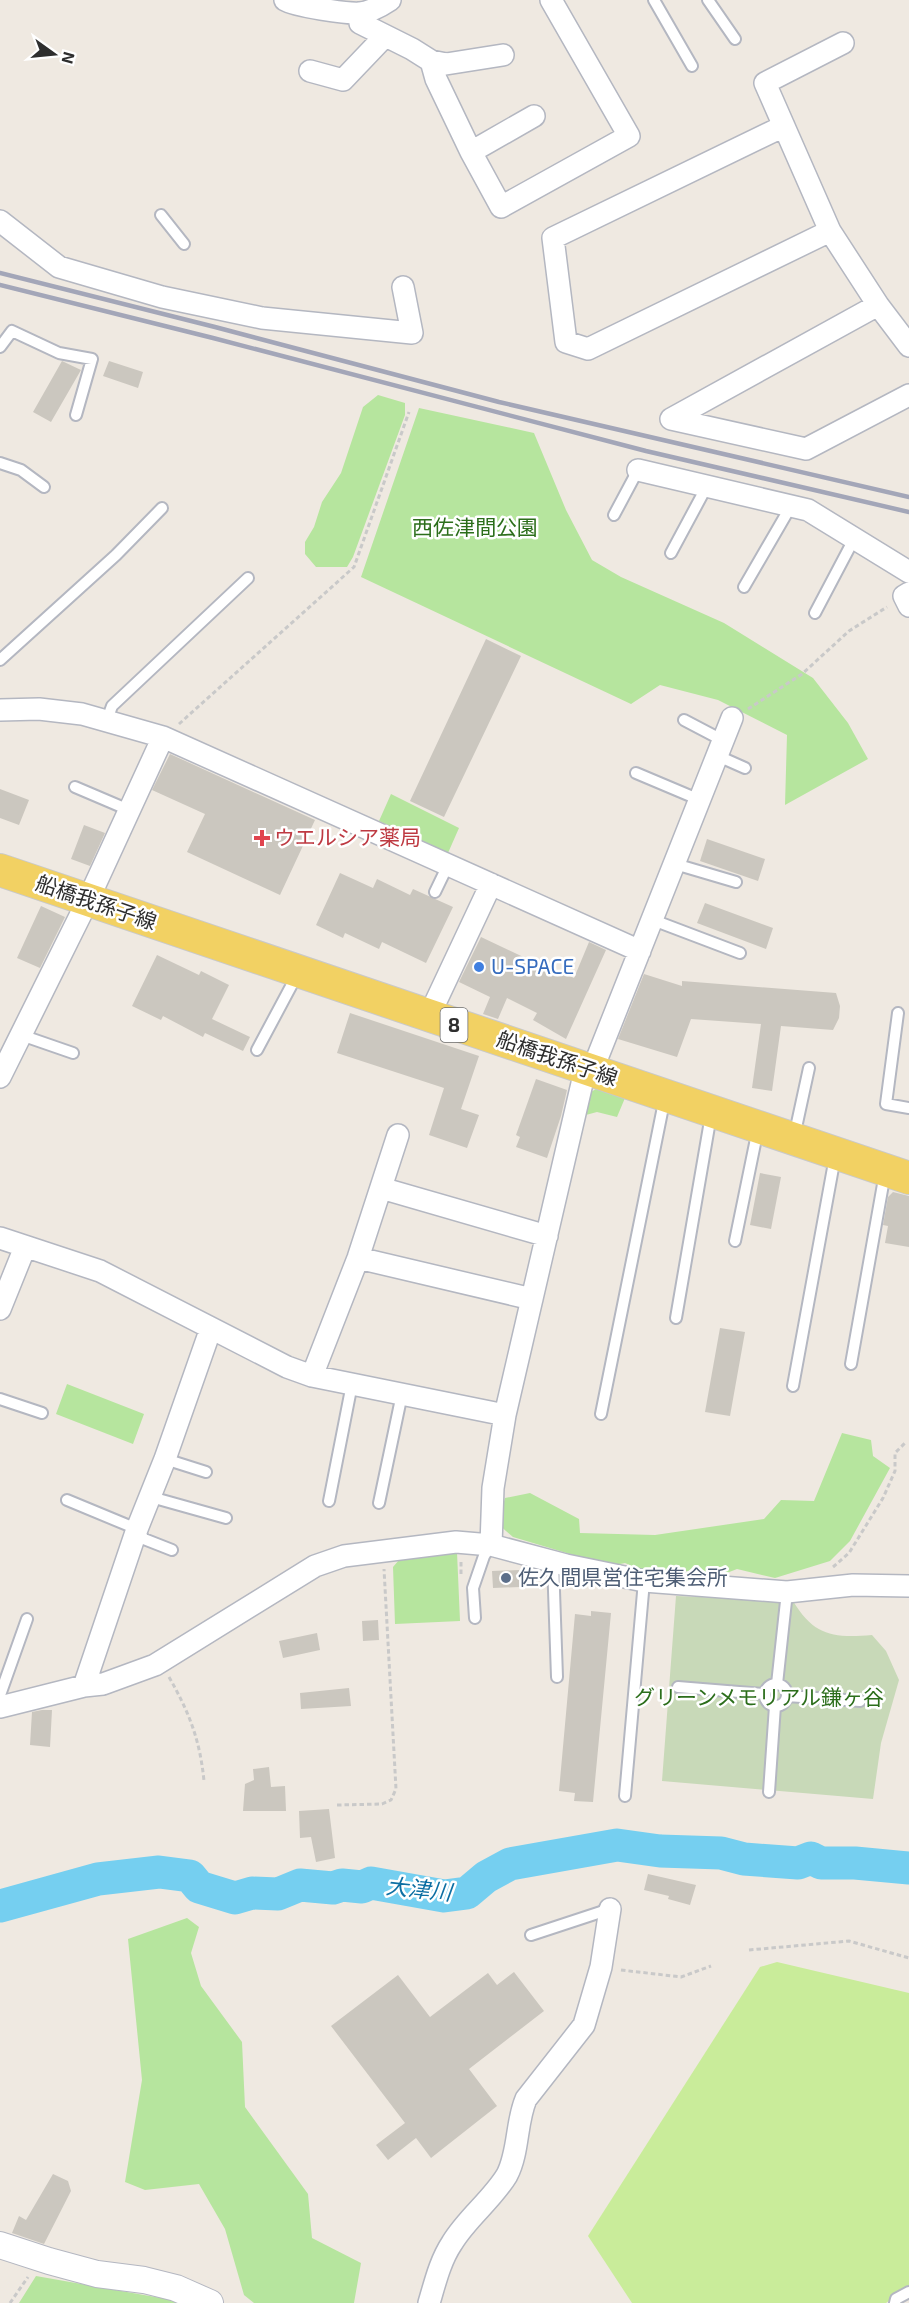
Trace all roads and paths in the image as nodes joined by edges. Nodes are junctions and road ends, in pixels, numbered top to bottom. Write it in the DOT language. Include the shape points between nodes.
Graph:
graph roads {
  1 [pos="285,0"];
  2 [pos="390,0"];
  3 [pos="551,0"];
  4 [pos="654,0"];
  5 [pos="708,0"];
  6 [pos="359,13"];
  7 [pos="385,36"];
  8 [pos="735,39"];
  9 [pos="843,44"];
  10 [pos="503,55"];
  11 [pos="431,61"];
  12 [pos="692,66"];
  13 [pos="310,72"];
  14 [pos="534,116"];
  15 [pos="784,126"];
  16 [pos="471,152"];
  17 [pos="161,215"];
  18 [pos="0,221"];
  19 [pos="830,231"];
  20 [pos="184,244"];
  21 [pos="403,287"];
  22 [pos="878,305"];
  23 [pos="909,346"];
  24 [pos="0,347"];
  25 [pos="909,395"];
  26 [pos="409,412"];
  27 [pos="76,415"];
  28 [pos="0,463"];
  29 [pos="638,470"];
  30 [pos="707,486"];
  31 [pos="44,487"];
  32 [pos="791,506"];
  33 [pos="162,508"];
  34 [pos="614,515"];
  35 [pos="854,539"];
  36 [pos="671,553"];
  37 [pos="909,572"];
  38 [pos="248,578"];
  39 [pos="744,587"];
  40 [pos="907,598"];
  41 [pos="815,613"];
  42 [pos="0,660"];
  43 [pos="0,710"];
  44 [pos="732,718"];
  45 [pos="107,720"];
  46 [pos="684,720"];
  47 [pos="163,738"];
  48 [pos="721,748"];
  49 [pos="745,768"];
  50 [pos="636,773"];
  51 [pos="75,787"];
  52 [pos="700,800"];
  53 [pos="129,810"];
  54 [pos="675,864"];
  55 [pos="448,865"];
  56 [pos="0,870"];
  57 [pos="736,882"];
  58 [pos="491,884"];
  59 [pos="435,892"];
  60 [pos="88,900"];
  61 [pos="653,920"];
  62 [pos="640,951"];
  63 [pos="740,953"];
  64 [pos="298,972"];
  65 [pos="898,1013"];
  66 [pos="429,1016"];
  67 [pos="21,1035"];
  68 [pos="257,1050"];
  69 [pos="73,1053"];
  70 [pos="809,1068"];
  71 [pos="592,1071"];
  72 [pos="0,1077"];
  73 [pos="665,1097"];
  74 [pos="909,1108"];
  75 [pos="712,1112"];
  76 [pos="758,1128"];
  77 [pos="398,1135"];
  78 [pos="793,1140"];
  79 [pos="836,1154"];
  80 [pos="897,1175"];
  81 [pos="381,1188"];
  82 [pos="547,1236"];
  83 [pos="0,1238"];
  84 [pos="735,1241"];
  85 [pos="25,1247"];
  86 [pos="358,1258"];
  87 [pos="532,1299"];
  88 [pos="0,1309"];
  89 [pos="676,1318"];
  90 [pos="211,1328"];
  91 [pos="851,1364"];
  92 [pos="312,1376"];
  93 [pos="352,1384"];
  94 [pos="793,1386"];
  95 [pos="402,1394"];
  96 [pos="0,1399"];
  97 [pos="42,1413"];
  98 [pos="505,1414"];
  99 [pos="602,1414"];
  100 [pos="906,1442"];
  101 [pos="165,1459"];
  102 [pos="206,1472"];
  103 [pos="151,1497"];
  104 [pos="67,1500"];
  105 [pos="329,1501"];
  106 [pos="378,1503"];
  107 [pos="226,1518"];
  108 [pos="137,1529"];
  109 [pos="491,1545"];
  110 [pos="383,1549"];
  111 [pos="171,1550"];
  112 [pos="553,1562"];
  113 [pos="644,1581"];
  114 [pos="909,1586"];
  115 [pos="827,1588"];
  116 [pos="787,1592"];
  117 [pos="475,1618"];
  118 [pos="27,1619"];
  119 [pos="155,1665"];
  120 [pos="557,1677"];
  121 [pos="777,1684"];
  122 [pos="84,1686"];
  123 [pos="678,1688"];
  124 [pos="765,1694"];
  125 [pos="0,1695"];
  126 [pos="787,1696"];
  127 [pos="860,1701"];
  128 [pos="775,1706"];
  129 [pos="0,1707"];
  130 [pos="204,1781"];
  131 [pos="769,1792"];
  132 [pos="625,1796"];
  133 [pos="337,1805"];
  134 [pos="609,1909"];
  135 [pos="531,1935"];
  136 [pos="749,1950"];
  137 [pos="909,1958"];
  138 [pos="711,1966"];
  139 [pos="601,1967"];
  140 [pos="0,2245"];
  141 [pos="36,2257"];
  142 [pos="909,2292"];
  143 [pos="10,2303"];
  144 [pos="210,2303"];
  145 [pos="429,2303"];
  146 [pos="895,2303"];
  1 -- 6 [label="street"];
  2 -- 6 [label="street"];
  3 -- 16 [label="street" via="629,136 501,207"];
  4 -- 12 [label="lane"];
  5 -- 8 [label="lane"];
  6 -- 7 [label="street" via="360,23"];
  7 -- 11 [label="street"];
  7 -- 13 [label="street" via="343,80"];
  9 -- 15 [label="street" via="765,83"];
  10 -- 11 [label="street" via="446,64"];
  11 -- 16 [label="street"];
  14 -- 16 [label="street"];
  15 -- 19 [label="street"];
  15 -- 19 [label="street" via="553,238 566,342 588,350"];
  17 -- 20 [label="lane"];
  18 -- 21 [label="street" via="59,267 162,297 262,318 412,333"];
  19 -- 22 [label="street"];
  22 -- 23 [label="street"];
  22 -- 25 [label="street" via="671,419 806,449"];
  24 -- 27 [label="lane" via="12,331 60,353 92,359"];
  26 -- 47 [label="path" via="354,567"];
  28 -- 31 [label="lane" via="21,470"];
  29 -- 30 [label="street"];
  29 -- 34 [label="lane"];
  30 -- 32 [label="street"];
  30 -- 36 [label="lane"];
  32 -- 35 [label="street" via="808,510"];
  32 -- 39 [label="lane"];
  33 -- 42 [label="lane"];
  35 -- 37 [label="street"];
  35 -- 41 [label="lane"];
  38 -- 45 [label="lane" via="112,706"];
  40 -- 44 [label="path" via="849,631 802,674"];
  43 -- 45 [label="street" via="39,709"];
  44 -- 48 [label="street"];
  45 -- 47 [label="street"];
  46 -- 48 [label="lane"];
  47 -- 53 [label="street"];
  47 -- 55 [label="street"];
  48 -- 49 [label="lane"];
  48 -- 52 [label="street"];
  50 -- 52 [label="lane"];
  51 -- 53 [label="lane"];
  52 -- 54 [label="street"];
  53 -- 60 [label="street"];
  54 -- 57 [label="lane"];
  54 -- 61 [label="street"];
  55 -- 58 [label="street"];
  55 -- 59 [label="lane"];
  56 -- 60 [label="main road, 船橋我孫子線 / 8"];
  58 -- 62 [label="street"];
  58 -- 66 [label="street"];
  60 -- 64 [label="main road, 船橋我孫子線 / 8"];
  60 -- 67 [label="street"];
  61 -- 62 [label="street"];
  61 -- 63 [label="lane"];
  62 -- 71 [label="street"];
  64 -- 66 [label="main road, 船橋我孫子線 / 8"];
  64 -- 68 [label="lane"];
  65 -- 74 [label="lane" via="886,1104"];
  66 -- 71 [label="main road, 船橋我孫子線 / 8"];
  67 -- 69 [label="lane"];
  67 -- 72 [label="street"];
  70 -- 78 [label="lane"];
  71 -- 73 [label="main road, 船橋我孫子線 / 8"];
  71 -- 82 [label="street" via="583,1079"];
  73 -- 75 [label="main road, 船橋我孫子線 / 8"];
  73 -- 99 [label="lane"];
  75 -- 76 [label="main road, 船橋我孫子線 / 8"];
  75 -- 89 [label="lane"];
  76 -- 78 [label="main road, 船橋我孫子線 / 8"];
  76 -- 84 [label="lane"];
  77 -- 81 [label="street"];
  78 -- 79 [label="main road, 船橋我孫子線 / 8"];
  79 -- 80 [label="main road, 船橋我孫子線 / 8"];
  79 -- 94 [label="lane"];
  80 -- 91 [label="lane"];
  81 -- 82 [label="street"];
  81 -- 86 [label="street"];
  82 -- 87 [label="street"];
  83 -- 85 [label="street"];
  85 -- 88 [label="street"];
  85 -- 90 [label="street" via="100,1271"];
  86 -- 87 [label="street"];
  86 -- 92 [label="street"];
  87 -- 98 [label="street"];
  90 -- 92 [label="street"];
  90 -- 101 [label="street"];
  92 -- 93 [label="street"];
  93 -- 95 [label="street"];
  93 -- 105 [label="lane"];
  95 -- 98 [label="street"];
  95 -- 106 [label="lane"];
  96 -- 97 [label="lane"];
  98 -- 109 [label="street" via="493,1488"];
  100 -- 115 [label="path" via="895,1453 895,1471 883,1498 849,1554 828,1571"];
  101 -- 102 [label="lane"];
  101 -- 103 [label="street"];
  103 -- 107 [label="lane"];
  103 -- 108 [label="street"];
  104 -- 108 [label="lane"];
  108 -- 111 [label="lane" via="144,1539"];
  108 -- 122 [label="street"];
  109 -- 110 [label="street" via="456,1542"];
  109 -- 112 [label="street"];
  109 -- 117 [label="lane" via="473,1588"];
  110 -- 119 [label="street" via="315,1566"];
  110 -- 133 [label="path" via="396,1789 391,1800 382,1804"];
  112 -- 113 [label="street"];
  112 -- 120 [label="lane"];
  113 -- 116 [label="street"];
  113 -- 132 [label="lane"];
  114 -- 115 [label="street"];
  115 -- 116 [label="street"];
  116 -- 121 [label="lane"];
  118 -- 125 [label="lane"];
  119 -- 122 [label="street" via="103,1684"];
  119 -- 130 [label="path" via="165,1670 186,1707 201,1754"];
  121 -- 124 [label="lane"];
  121 -- 126 [label="lane"];
  122 -- 129 [label="street"];
  123 -- 124 [label="lane"];
  124 -- 128 [label="lane" via="769,1704"];
  126 -- 127 [label="lane"];
  126 -- 128 [label="lane" via="780,1706"];
  128 -- 131 [label="lane"];
  134 -- 135 [label="lane"];
  134 -- 139 [label="street"];
  136 -- 137 [label="path" via="849,1941"];
  138 -- 139 [label="path" via="681,1977"];
  139 -- 145 [label="street" via="584,2025 526,2099 508,2172 452,2242"];
  140 -- 141 [label="street"];
  141 -- 143 [label="path" via="30,2274"];
  141 -- 144 [label="street" via="97,2274 155,2283"];
  142 -- 146 [label="lane"];
}
